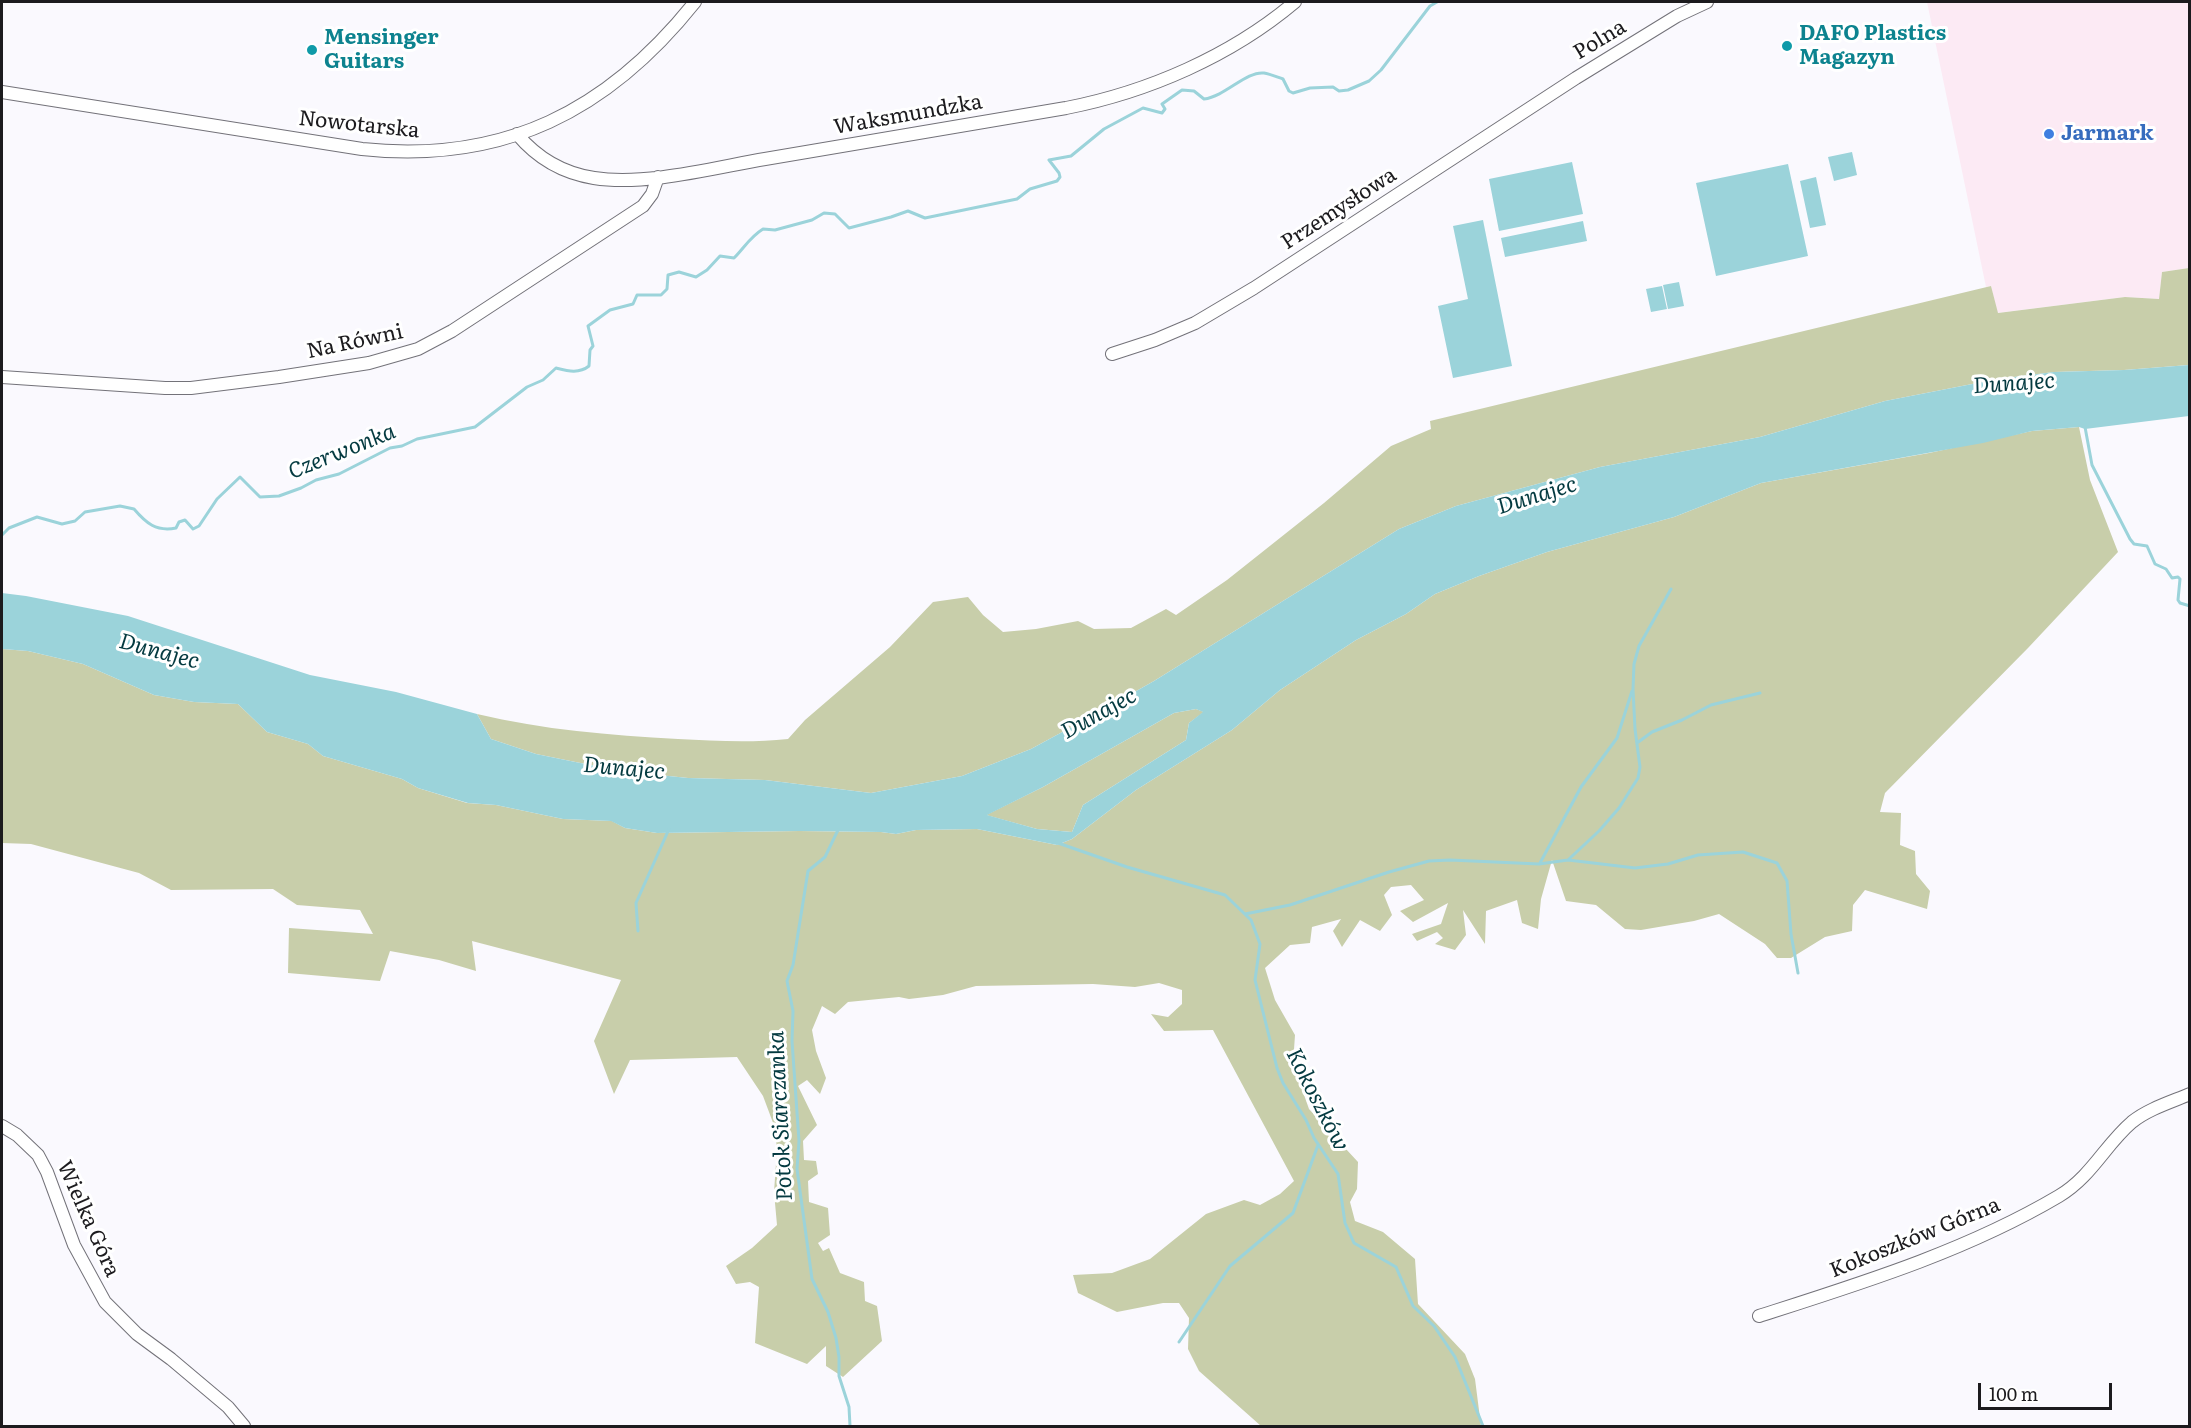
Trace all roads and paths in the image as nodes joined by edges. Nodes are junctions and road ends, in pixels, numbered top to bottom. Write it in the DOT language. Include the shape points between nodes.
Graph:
graph roads {
  1 [pos="695,2"];
  2 [pos="1295,2"];
  3 [pos="1707,2"];
  4 [pos="1576,78"];
  5 [pos="2,92"];
  6 [pos="517,134"];
  7 [pos="658,177"];
  8 [pos="1112,354"];
  9 [pos="2,378"];
  10 [pos="2190,1094"];
  11 [pos="2,1126"];
  12 [pos="1759,1316"];
  13 [pos="244,1426"];
  1 -- 6 [label="street, Nowotarska" via="643,60 602,93 553,121"];
  2 -- 7 [label="street, Waksmundzka" via="1230,47 1157,82 1108,99"];
  3 -- 4 [label="street, Polna"];
  4 -- 8 [label="street, Przemysłowa" via="1254,288 1195,323"];
  5 -- 6 [label="street, Nowotarska" via="385,151 450,150"];
  6 -- 7 [label="street, Waksmundzka" via="526,146 562,169 592,178 624,181"];
  7 -- 9 [label="street, Na Równi" via="643,206 452,331 418,349 369,363 191,388"];
  10 -- 12 [label="street, Kokoszków Górna" via="2134,1120 2077,1184 1967,1244"];
  11 -- 13 [label="street, Wielka Góra" via="38,1155 74,1245 105,1302 137,1334 228,1407"];
}
